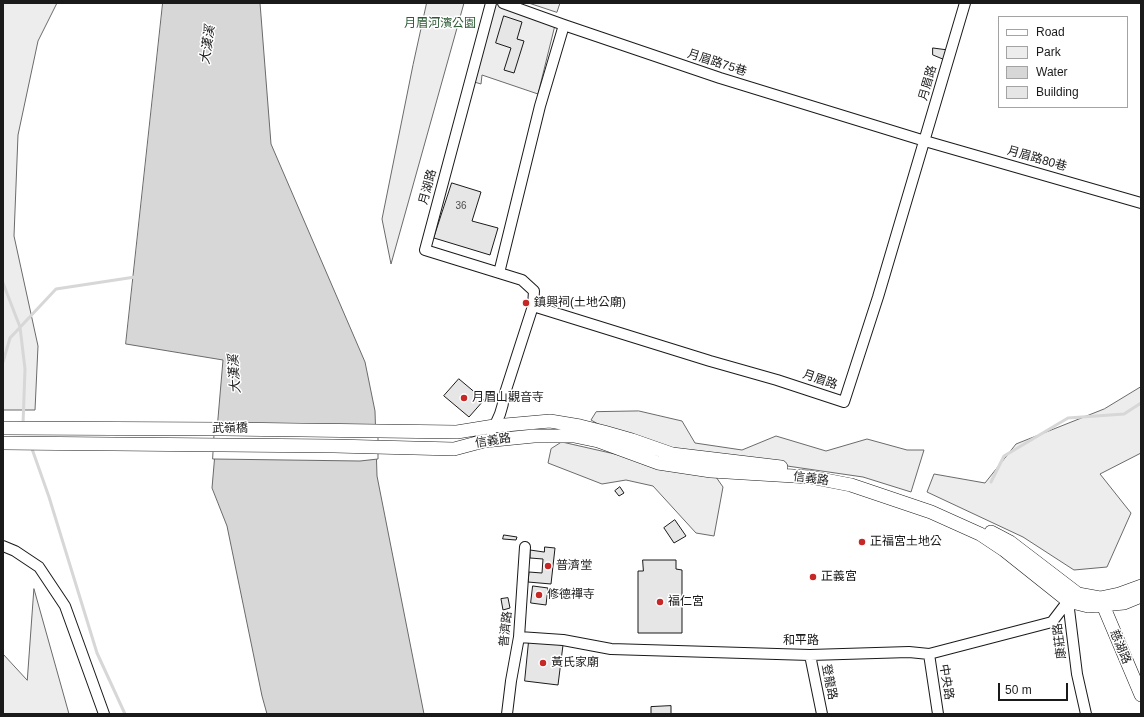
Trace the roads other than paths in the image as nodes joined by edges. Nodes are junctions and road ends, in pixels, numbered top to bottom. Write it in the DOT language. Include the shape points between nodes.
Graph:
graph roads {
  1 [pos="491,3"];
  2 [pos="503,3"];
  3 [pos="965,3"];
  4 [pos="564,25"];
  5 [pos="925,141"];
  6 [pos="1141,203"];
  7 [pos="499,273"];
  8 [pos="533,306"];
  9 [pos="494,426"];
  10 [pos="3,428"];
  11 [pos="457,432"];
  12 [pos="484,441"];
  13 [pos="3,443"];
  14 [pos="454,449"];
  15 [pos="3,546"];
  16 [pos="525,547"];
  17 [pos="1141,586"];
  18 [pos="1071,588"];
  19 [pos="1141,596"];
  20 [pos="1068,601"];
  21 [pos="1101,602"];
  22 [pos="519,637"];
  23 [pos="929,654"];
  24 [pos="810,655"];
  25 [pos="1141,695"];
  26 [pos="104,714"];
  27 [pos="507,714"];
  28 [pos="822,714"];
  29 [pos="938,714"];
  30 [pos="1086,714"];
  1 -- 7 [label="street, 月湖路" via="425,250"];
  2 -- 4 [label="street, 月眉路75巷"];
  3 -- 5 [label="street, 月眉路"];
  4 -- 5 [label="street, 月眉路75巷" via="720,78"];
  4 -- 7 [label="street" via="538,113"];
  5 -- 6 [label="street, 月眉路80巷"];
  5 -- 8 [label="street, 月眉路" via="844,402"];
  7 -- 8 [label="street, 月湖路" via="522,280 534,291"];
  8 -- 9 [label="street"];
  9 -- 11 [label="main road, 信義路"];
  9 -- 12 [label="street"];
  9 -- 18 [label="main road, 信義路" via="550,421 604,432 672,454 829,473 858,479 932,505 984,528 1010,542"];
  10 -- 11 [label="main road, 武嶺橋"];
  12 -- 14 [label="main road, 信義路"];
  12 -- 20 [label="main road, 信義路" via="534,436 574,436 598,441 658,463 711,471 810,477 851,484 931,512 980,534"];
  13 -- 14 [label="main road, 武嶺橋" via="311,445"];
  15 -- 26 [label="street" via="39,567 64,606"];
  16 -- 22 [label="street, 普濟路"];
  17 -- 21 [label="main road, 信義路"];
  18 -- 20 [label="street, 康莊路"];
  18 -- 21 [label="main road, 信義路" via="1078,594"];
  19 -- 21 [label="main road, 信義路" via="1124,603"];
  20 -- 21 [label="main road, 信義路" via="1088,606"];
  20 -- 23 [label="street, 和平路" via="1052,622"];
  20 -- 30 [label="street, 康莊路" via="1077,674"];
  21 -- 25 [label="main road, 慈湖路"];
  22 -- 24 [label="street, 和平路" via="563,640 611,649"];
  22 -- 27 [label="street, 普濟路"];
  23 -- 24 [label="street, 和平路" via="909,652"];
  23 -- 29 [label="street, 中央路"];
  24 -- 28 [label="street, 登龍路"];
}
